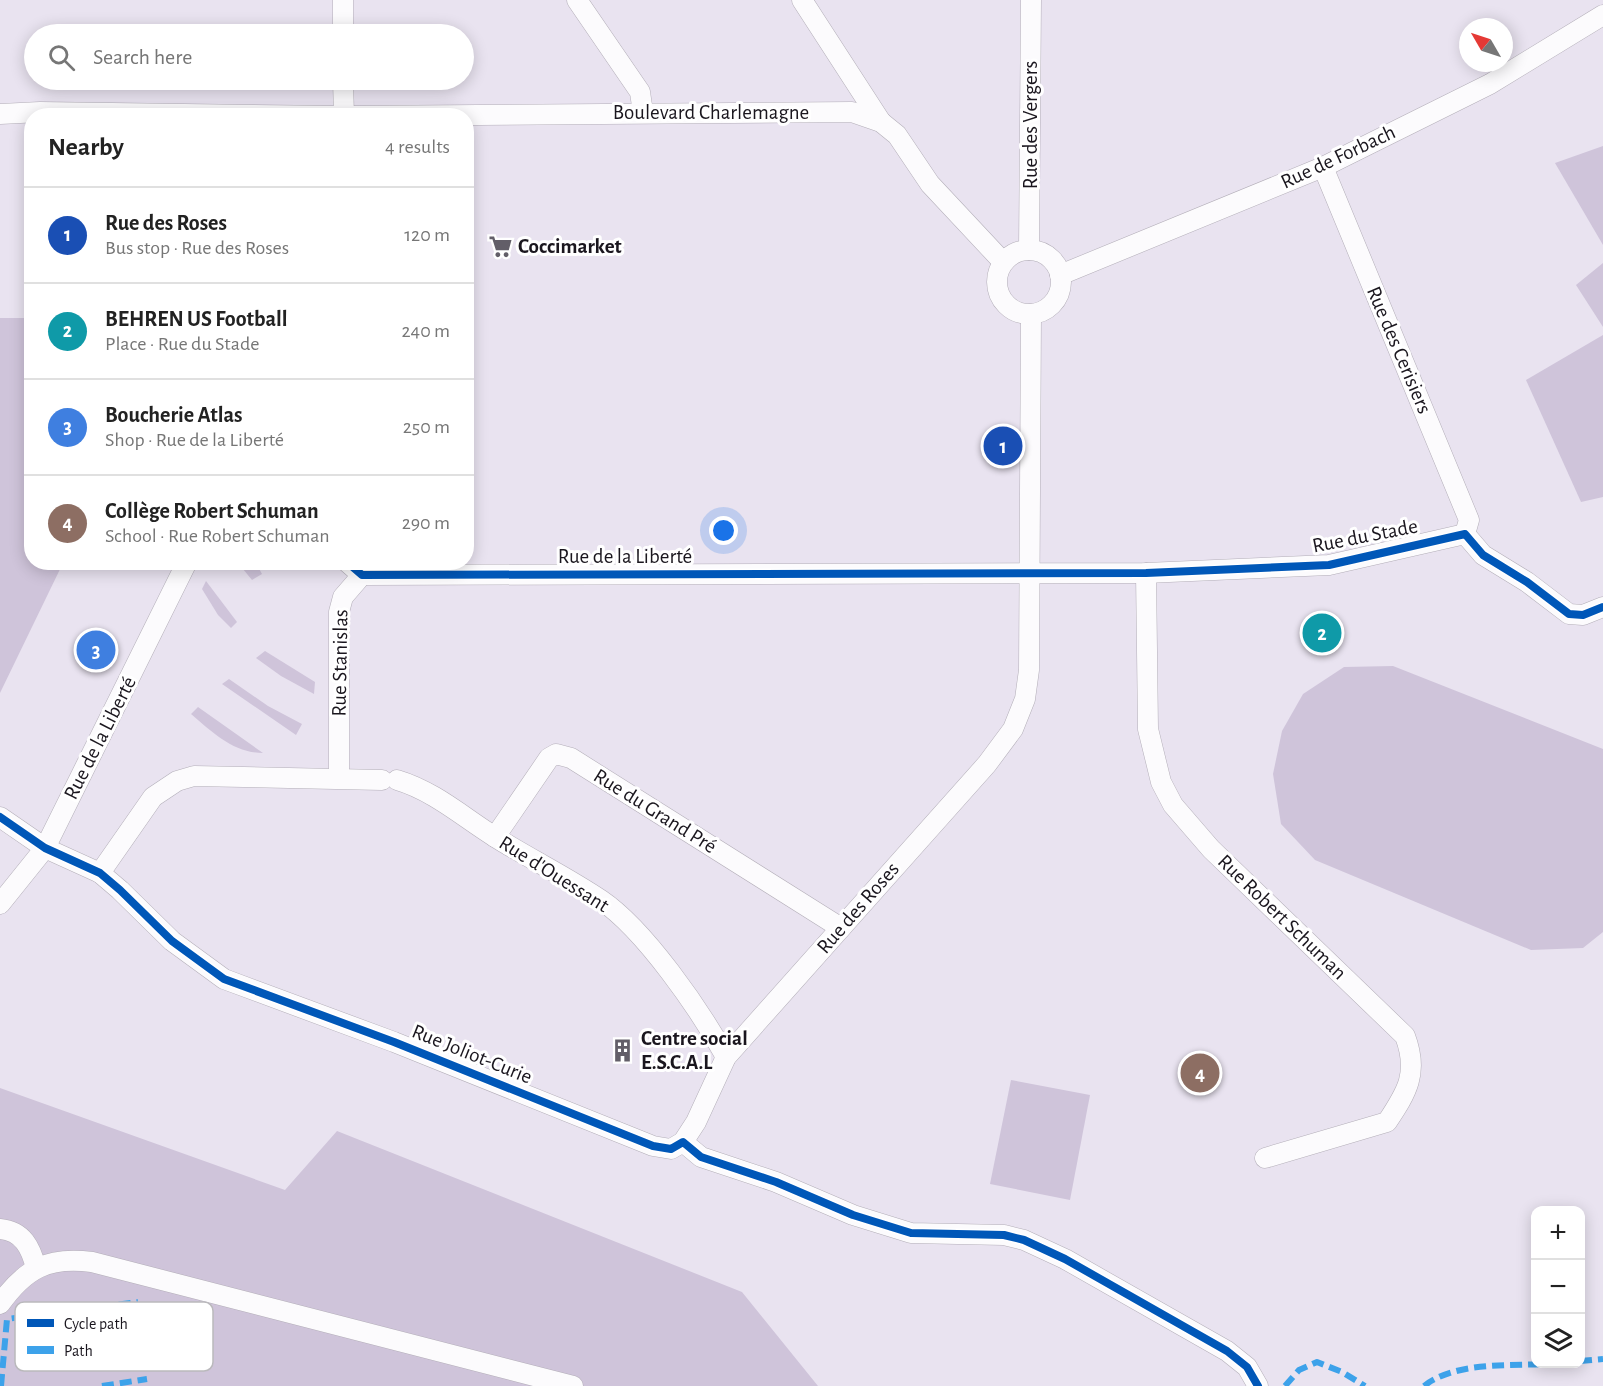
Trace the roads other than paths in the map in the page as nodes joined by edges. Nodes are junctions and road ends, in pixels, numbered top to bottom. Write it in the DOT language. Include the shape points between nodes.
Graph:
graph roads {
  1 [pos="343,0"];
  2 [pos="577,0"];
  3 [pos="802,0"];
  4 [pos="1031,0"];
  5 [pos="1603,15"];
  6 [pos="343,24"];
  7 [pos="343,90"];
  8 [pos="344,108"];
  9 [pos="24,113"];
  10 [pos="643,113"];
  11 [pos="0,114"];
  12 [pos="474,115"];
  13 [pos="881,122"];
  14 [pos="1323,167"];
  15 [pos="1029,250"];
  16 [pos="1004,262"];
  17 [pos="1060,275"];
  18 [pos="1031,314"];
  19 [pos="1465,534"];
  20 [pos="474,569"];
  21 [pos="183,570"];
  22 [pos="354,570"];
  23 [pos="1032,571"];
  24 [pos="1146,573"];
  25 [pos="1603,607"];
  26 [pos="339,777"];
  27 [pos="0,817"];
  28 [pos="495,837"];
  29 [pos="45,848"];
  30 [pos="100,873"];
  31 [pos="0,904"];
  32 [pos="841,928"];
  33 [pos="726,1057"];
  34 [pos="683,1142"];
  35 [pos="1265,1158"];
  36 [pos="0,1229"];
  37 [pos="36,1268"];
  38 [pos="0,1304"];
  39 [pos="573,1386"];
  40 [pos="1258,1386"];
  1 -- 6 [label="street"];
  2 -- 10 [label="street" via="640,92"];
  3 -- 13 [label="street"];
  4 -- 15 [label="street, Rue des Vergers"];
  5 -- 14 [label="street, Rue de Forbach" via="1490,84"];
  7 -- 8 [label="street"];
  9 -- 11 [label="street"];
  10 -- 12 [label="street, Boulevard Charlemagne"];
  10 -- 13 [label="street, Boulevard Charlemagne" via="852,112"];
  13 -- 16 [label="street, Boulevard Charlemagne" via="897,135 930,184"];
  14 -- 17 [label="street, Rue de Forbach"];
  14 -- 19 [label="street, Rue des Cerisiers" via="1470,520"];
  15 -- 16 [label="street" via="1015,253"];
  15 -- 17 [label="street" via="1047,255"];
  16 -- 18 [label="street" via="997,276 1002,301 1017,312"];
  17 -- 18 [label="street" via="1057,298 1046,310"];
  18 -- 23 [label="street, Rue des Roses"];
  19 -- 24 [label="street, Rue du Stade" via="1329,565"];
  19 -- 25 [label="street" via="1483,555 1569,614 1583,615"];
  20 -- 23 [label="street, Rue de la Liberté"];
  21 -- 29 [label="street, Rue de la Liberté"];
  22 -- 26 [label="street, Rue Stanislas" via="339,612"];
  23 -- 24 [label="street, Rue du Stade"];
  23 -- 32 [label="street, Rue des Roses" via="1029,670 1025,699 1013,729 987,764"];
  24 -- 35 [label="street, Rue Robert Schuman" via="1148,729 1161,782 1173,805 1211,849 1406,1036 1412,1054 1409,1089 1387,1122"];
  26 -- 28 [label="street, Rue d'Ouessant" via="390,780 420,787"];
  26 -- 30 [label="street, Rue d'Ouessant" via="194,776 177,781 153,797"];
  27 -- 29 [label="street, Rue Joliot-Curie"];
  28 -- 32 [label="street, Rue du Grand Pré" via="549,758 556,754 571,758"];
  28 -- 33 [label="street, Rue d'Ouessant" via="603,902 639,935 709,1026"];
  29 -- 30 [label="street, Rue Joliot-Curie"];
  29 -- 31 [label="street, Rue de la Liberté"];
  30 -- 34 [label="street, Rue Joliot-Curie" via="172,941 224,979 653,1146 671,1149"];
  32 -- 33 [label="street, Rue des Roses"];
  33 -- 34 [label="street, Rue des Roses"];
  34 -- 40 [label="street" via="701,1157 911,1233 1004,1234 1024,1240 1227,1351 1247,1367"];
  36 -- 37 [label="street" via="20,1236 30,1245"];
  37 -- 38 [label="street" via="15,1283"];
  37 -- 39 [label="street" via="74,1259 92,1262"];
}
